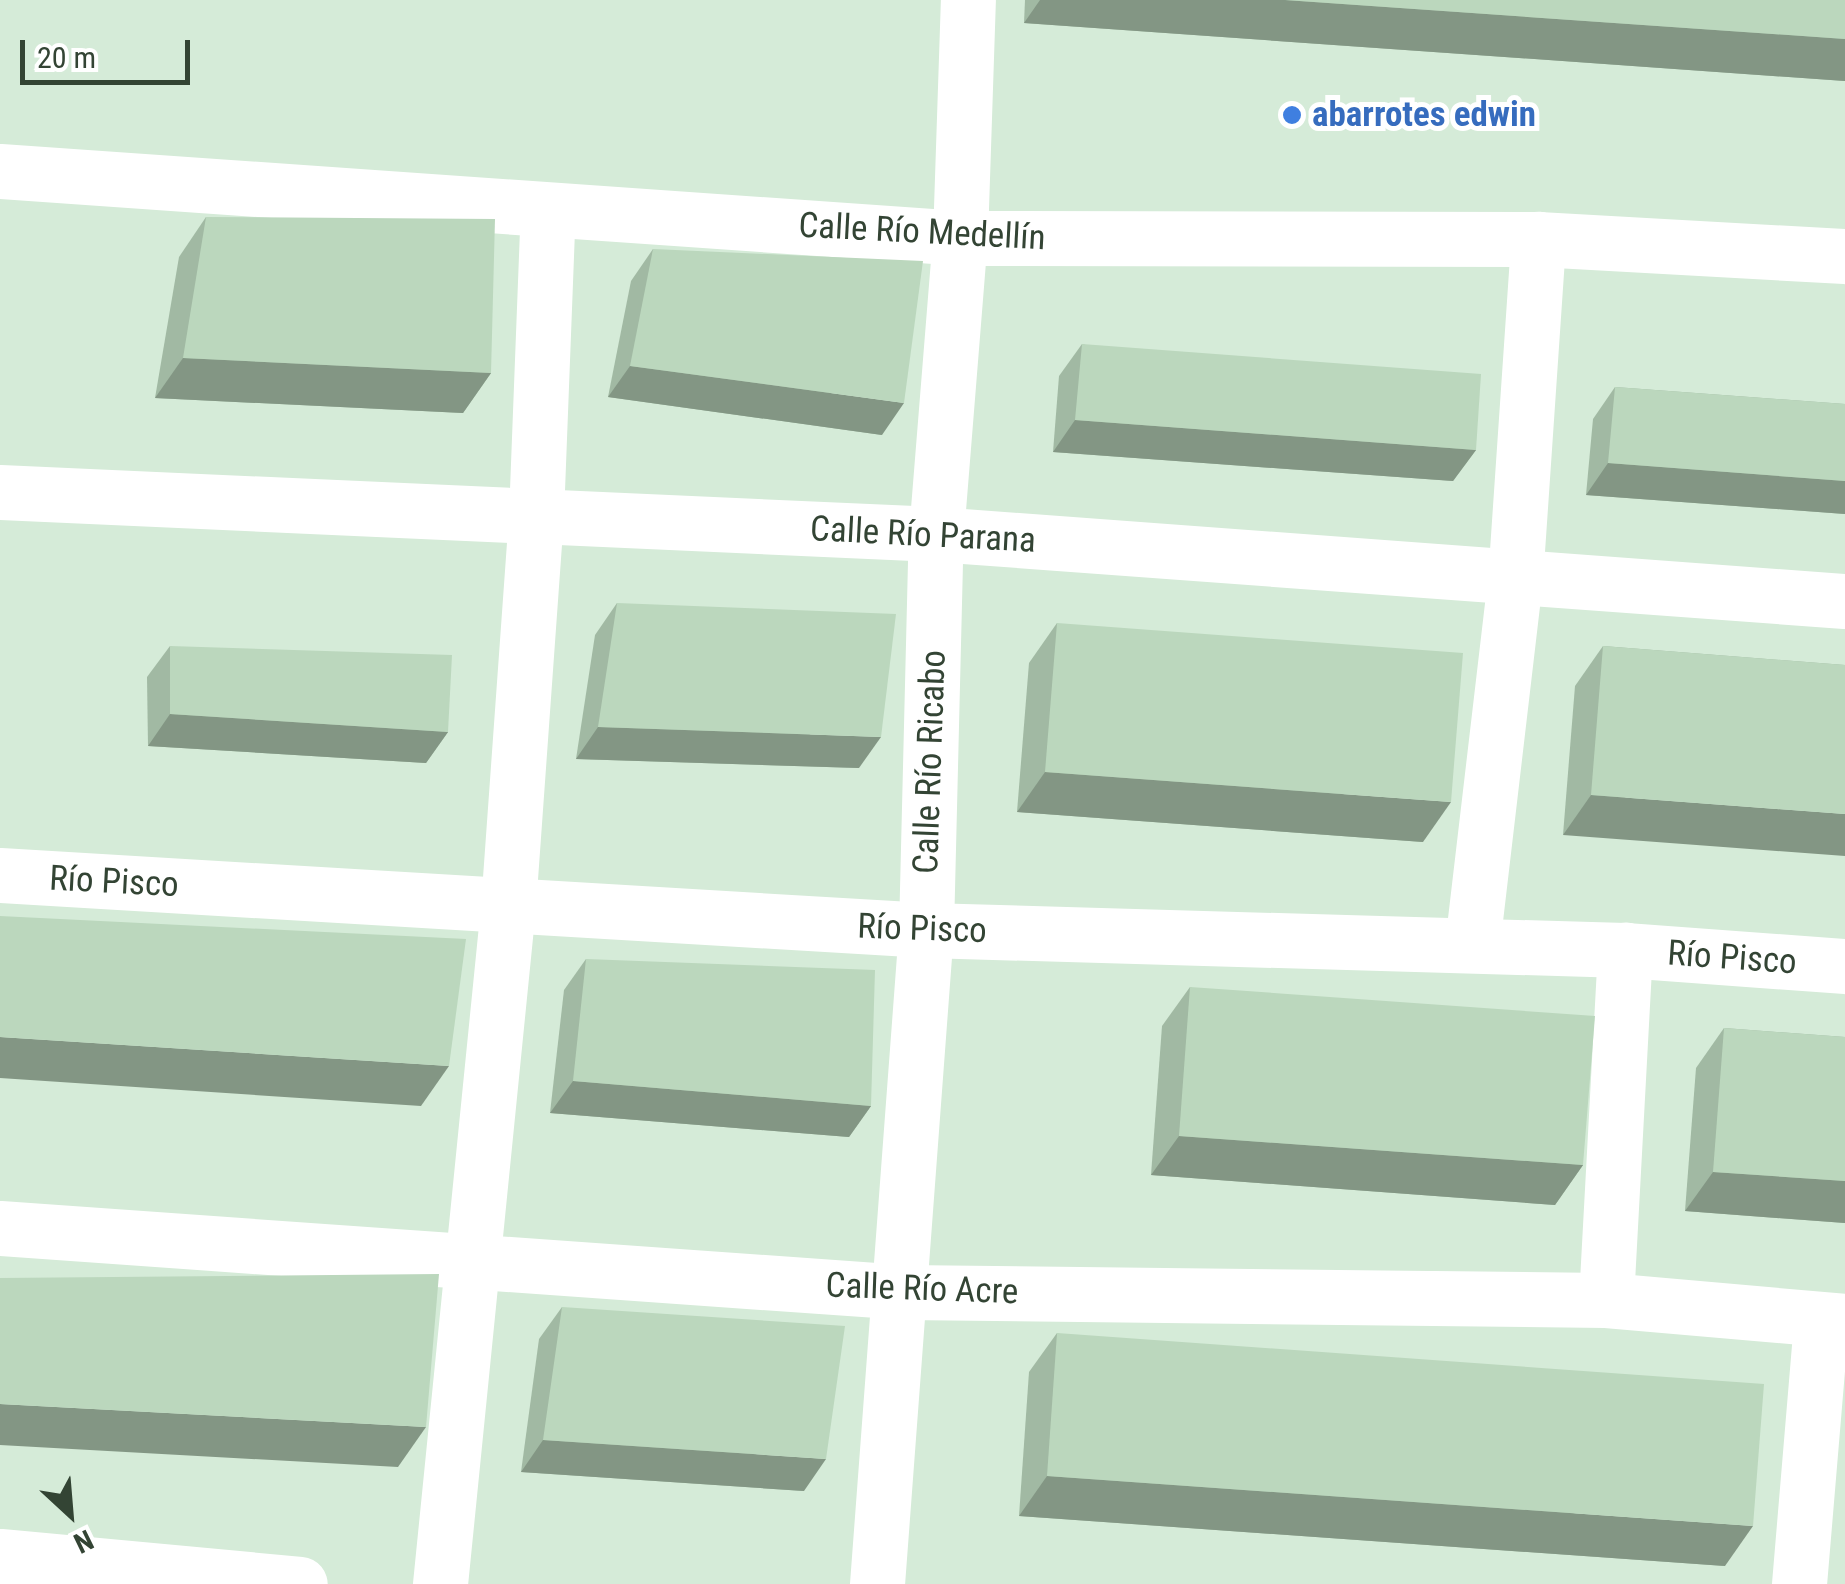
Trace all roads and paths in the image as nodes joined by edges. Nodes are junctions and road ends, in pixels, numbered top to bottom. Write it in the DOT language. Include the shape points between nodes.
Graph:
graph roads {
  1 [pos="968,0"];
  2 [pos="0,171"];
  3 [pos="548,210"];
  4 [pos="960,238"];
  5 [pos="1538,238"];
  6 [pos="1845,256"];
  7 [pos="0,492"];
  8 [pos="536,516"];
  9 [pos="936,534"];
  10 [pos="1515,580"];
  11 [pos="1845,601"];
  12 [pos="0,875"];
  13 [pos="508,906"];
  14 [pos="926,930"];
  15 [pos="1472,946"];
  16 [pos="1625,950"];
  17 [pos="1845,966"];
  18 [pos="0,1228"];
  19 [pos="472,1258"];
  20 [pos="903,1292"];
  21 [pos="1606,1300"];
  22 [pos="1833,1320"];
  23 [pos="0,1556"];
  24 [pos="300,1584"];
  25 [pos="440,1584"];
  26 [pos="877,1584"];
  27 [pos="1800,1584"];
  1 -- 4 [label="street, Calle Río Ricabo"];
  2 -- 3 [label="street, Calle Río Medellín"];
  3 -- 4 [label="street, Calle Río Medellín"];
  3 -- 8 [label="street"];
  4 -- 5 [label="street, Calle Río Medellín"];
  4 -- 9 [label="street, Calle Río Ricabo"];
  5 -- 6 [label="street, Calle Río Medellín"];
  5 -- 10 [label="street"];
  7 -- 8 [label="street, Calle Río Parana"];
  8 -- 9 [label="street, Calle Río Parana"];
  8 -- 13 [label="street"];
  9 -- 10 [label="street, Calle Río Parana"];
  9 -- 14 [label="street, Calle Río Ricabo"];
  10 -- 11 [label="street, Calle Río Parana"];
  10 -- 15 [label="street"];
  12 -- 13 [label="street, Río Pisco"];
  13 -- 14 [label="street, Río Pisco"];
  13 -- 19 [label="street"];
  14 -- 15 [label="street, Río Pisco"];
  14 -- 20 [label="street, Calle Río Ricabo"];
  15 -- 16 [label="street, Río Pisco"];
  16 -- 17 [label="street, Río Pisco"];
  16 -- 21 [label="street"];
  18 -- 19 [label="street, Calle Río Acre"];
  19 -- 20 [label="street, Calle Río Acre"];
  19 -- 25 [label="street"];
  20 -- 21 [label="street, Calle Río Acre"];
  20 -- 26 [label="street, Calle Río Ricabo"];
  21 -- 22 [label="street, Calle Río Acre"];
  22 -- 27 [label="street"];
  23 -- 24 [label="street"];
}
